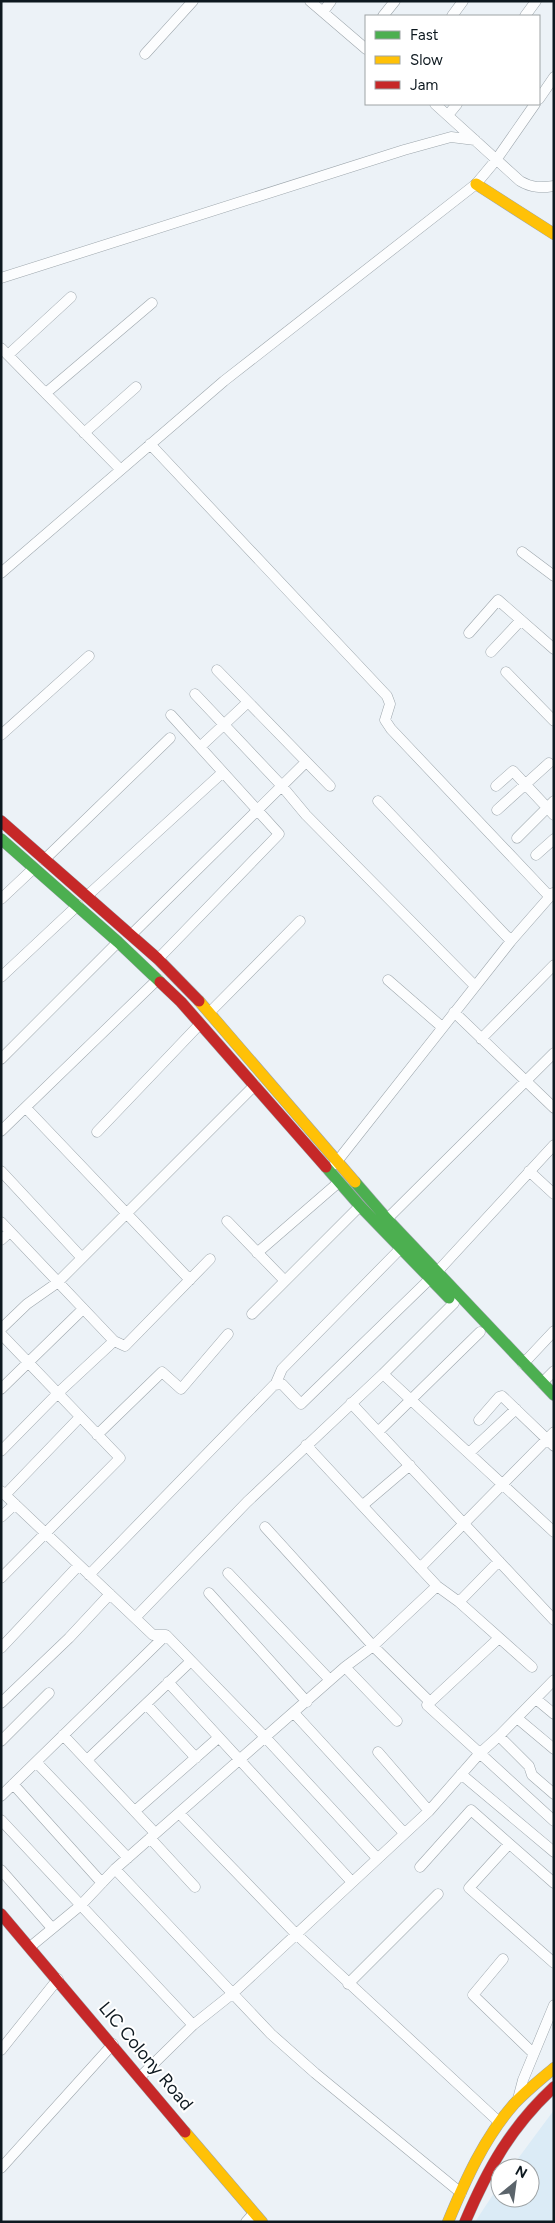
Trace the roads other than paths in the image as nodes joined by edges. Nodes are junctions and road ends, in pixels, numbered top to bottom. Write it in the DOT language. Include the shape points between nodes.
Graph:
graph roads {
  1 [pos="194,1"];
  2 [pos="310,1"];
  3 [pos="331,1"];
  4 [pos="395,1"];
  5 [pos="463,1"];
  6 [pos="536,1"];
  7 [pos="323,12"];
  8 [pos="384,15"];
  9 [pos="453,15"];
  10 [pos="525,15"];
  11 [pos="364,44"];
  12 [pos="144,54"];
  13 [pos="554,78"];
  14 [pos="540,98"];
  15 [pos="436,105"];
  16 [pos="456,105"];
  17 [pos="534,105"];
  18 [pos="448,115"];
  19 [pos="475,140"];
  20 [pos="492,165"];
  21 [pos="476,184"];
  22 [pos="554,186"];
  23 [pos="554,234"];
  24 [pos="1,278"];
  25 [pos="71,297"];
  26 [pos="152,303"];
  27 [pos="5,351"];
  28 [pos="136,387"];
  29 [pos="46,393"];
  30 [pos="84,432"];
  31 [pos="150,444"];
  32 [pos="120,469"];
  33 [pos="522,552"];
  34 [pos="2,571"];
  35 [pos="554,576"];
  36 [pos="521,620"];
  37 [pos="469,633"];
  38 [pos="554,649"];
  39 [pos="490,652"];
  40 [pos="89,656"];
  41 [pos="217,670"];
  42 [pos="506,672"];
  43 [pos="195,694"];
  44 [pos="248,702"];
  45 [pos="171,715"];
  46 [pos="554,721"];
  47 [pos="224,725"];
  48 [pos="1,735"];
  49 [pos="170,738"];
  50 [pos="200,747"];
  51 [pos="306,762"];
  52 [pos="549,763"];
  53 [pos="222,773"];
  54 [pos="525,784"];
  55 [pos="281,785"];
  56 [pos="330,786"];
  57 [pos="496,786"];
  58 [pos="378,801"];
  59 [pos="552,808"];
  60 [pos="256,810"];
  61 [pos="497,810"];
  62 [pos="1,821"];
  63 [pos="1,838"];
  64 [pos="517,838"];
  65 [pos="554,839"];
  66 [pos="536,855"];
  67 [pos="44,860"];
  68 [pos="34,868"];
  69 [pos="552,895"];
  70 [pos="87,896"];
  71 [pos="1,899"];
  72 [pos="78,905"];
  73 [pos="300,921"];
  74 [pos="131,936"];
  75 [pos="511,941"];
  76 [pos="118,942"];
  77 [pos="158,959"];
  78 [pos="554,965"];
  79 [pos="1,977"];
  80 [pos="158,979"];
  81 [pos="388,980"];
  82 [pos="475,986"];
  83 [pos="210,1012"];
  84 [pos="454,1012"];
  85 [pos="200,1024"];
  86 [pos="442,1027"];
  87 [pos="481,1038"];
  88 [pos="554,1053"];
  89 [pos="1,1059"];
  90 [pos="526,1082"];
  91 [pos="256,1085"];
  92 [pos="26,1108"];
  93 [pos="554,1108"];
  94 [pos="1,1132"];
  95 [pos="97,1132"];
  96 [pos="554,1145"];
  97 [pos="333,1166"];
  98 [pos="1,1171"];
  99 [pos="529,1171"];
  100 [pos="339,1182"];
  101 [pos="554,1194"];
  102 [pos="360,1206"];
  103 [pos="126,1213"];
  104 [pos="388,1220"];
  105 [pos="226,1221"];
  106 [pos="1,1222"];
  107 [pos="10,1232"];
  108 [pos="1,1240"];
  109 [pos="401,1248"];
  110 [pos="257,1253"];
  111 [pos="82,1258"];
  112 [pos="210,1259"];
  113 [pos="434,1275"];
  114 [pos="190,1280"];
  115 [pos="57,1282"];
  116 [pos="285,1282"];
  117 [pos="454,1303"];
  118 [pos="83,1309"];
  119 [pos="252,1314"];
  120 [pos="1,1329"];
  121 [pos="554,1331"];
  122 [pos="480,1332"];
  123 [pos="1,1334"];
  124 [pos="228,1334"];
  125 [pos="114,1341"];
  126 [pos="28,1363"];
  127 [pos="523,1364"];
  128 [pos="554,1371"];
  129 [pos="383,1374"];
  130 [pos="276,1383"];
  131 [pos="542,1383"];
  132 [pos="1,1389"];
  133 [pos="58,1393"];
  134 [pos="554,1395"];
  135 [pos="411,1400"];
  136 [pos="351,1403"];
  137 [pos="554,1408"];
  138 [pos="516,1409"];
  139 [pos="80,1417"];
  140 [pos="479,1420"];
  141 [pos="379,1431"];
  142 [pos="97,1435"];
  143 [pos="552,1439"];
  144 [pos="306,1445"];
  145 [pos="1,1451"];
  146 [pos="468,1453"];
  147 [pos="410,1465"];
  148 [pos="502,1485"];
  149 [pos="3,1493"];
  150 [pos="15,1504"];
  151 [pos="363,1505"];
  152 [pos="1,1517"];
  153 [pos="464,1523"];
  154 [pos="265,1527"];
  155 [pos="554,1532"];
  156 [pos="46,1534"];
  157 [pos="500,1561"];
  158 [pos="79,1565"];
  159 [pos="420,1568"];
  160 [pos="228,1573"];
  161 [pos="90,1575"];
  162 [pos="1,1578"];
  163 [pos="437,1586"];
  164 [pos="209,1593"];
  165 [pos="110,1594"];
  166 [pos="459,1602"];
  167 [pos="135,1618"];
  168 [pos="554,1620"];
  169 [pos="166,1635"];
  170 [pos="499,1638"];
  171 [pos="373,1646"];
  172 [pos="1,1648"];
  173 [pos="191,1661"];
  174 [pos="345,1667"];
  175 [pos="532,1667"];
  176 [pos="330,1680"];
  177 [pos="554,1680"];
  178 [pos="168,1682"];
  179 [pos="49,1693"];
  180 [pos="536,1699"];
  181 [pos="429,1701"];
  182 [pos="307,1702"];
  183 [pos="1,1703"];
  184 [pos="146,1704"];
  185 [pos="294,1713"];
  186 [pos="554,1714"];
  187 [pos="517,1718"];
  188 [pos="396,1721"];
  189 [pos="64,1735"];
  190 [pos="499,1736"];
  191 [pos="265,1737"];
  192 [pos="218,1738"];
  193 [pos="1,1741"];
  194 [pos="554,1749"];
  195 [pos="378,1752"];
  196 [pos="479,1754"];
  197 [pos="196,1758"];
  198 [pos="87,1760"];
  199 [pos="238,1760"];
  200 [pos="36,1762"];
  201 [pos="461,1774"];
  202 [pos="13,1784"];
  203 [pos="554,1794"];
  204 [pos="1,1796"];
  205 [pos="428,1811"];
  206 [pos="135,1812"];
  207 [pos="179,1812"];
  208 [pos="1,1820"];
  209 [pos="554,1821"];
  210 [pos="404,1833"];
  211 [pos="153,1836"];
  212 [pos="509,1844"];
  213 [pos="554,1852"];
  214 [pos="128,1858"];
  215 [pos="377,1858"];
  216 [pos="420,1867"];
  217 [pos="115,1869"];
  218 [pos="1,1870"];
  219 [pos="352,1882"];
  220 [pos="102,1883"];
  221 [pos="554,1883"];
  222 [pos="195,1887"];
  223 [pos="438,1894"];
  224 [pos="81,1905"];
  225 [pos="3,1921"];
  226 [pos="52,1928"];
  227 [pos="295,1933"];
  228 [pos="30,1947"];
  229 [pos="503,1959"];
  230 [pos="554,1963"];
  231 [pos="58,1979"];
  232 [pos="348,1984"];
  233 [pos="232,1994"];
  234 [pos="554,2005"];
  235 [pos="193,2025"];
  236 [pos="113,2044"];
  237 [pos="1,2050"];
  238 [pos="533,2053"];
  239 [pos="554,2068"];
  240 [pos="140,2076"];
  241 [pos="554,2087"];
  242 [pos="518,2100"];
  243 [pos="499,2122"];
  244 [pos="1,2168"];
  245 [pos="461,2193"];
  246 [pos="250,2217"];
  247 [pos="262,2222"];
  248 [pos="448,2222"];
  249 [pos="465,2222"];
  1 -- 12 [label="street"];
  2 -- 7 [label="street"];
  3 -- 7 [label="street"];
  4 -- 8 [label="street"];
  5 -- 9 [label="street"];
  6 -- 10 [label="street"];
  7 -- 11 [label="street"];
  13 -- 14 [label="street"];
  15 -- 18 [label="street"];
  16 -- 18 [label="street"];
  17 -- 20 [label="street"];
  18 -- 19 [label="street"];
  19 -- 20 [label="street"];
  19 -- 24 [label="street" via="450,137 404,150"];
  20 -- 21 [label="street"];
  20 -- 22 [label="street" via="528,186"];
  21 -- 23 [label="main road"];
  21 -- 31 [label="street" via="224,381"];
  25 -- 27 [label="street"];
  26 -- 29 [label="street"];
  27 -- 29 [label="street"];
  28 -- 30 [label="street"];
  29 -- 30 [label="street"];
  30 -- 32 [label="street"];
  31 -- 32 [label="street"];
  31 -- 69 [label="street" via="387,696 390,704 385,720 391,729"];
  32 -- 34 [label="street"];
  33 -- 35 [label="street"];
  36 -- 37 [label="street" via="498,600"];
  36 -- 38 [label="street"];
  36 -- 39 [label="street"];
  40 -- 48 [label="street"];
  41 -- 44 [label="street"];
  42 -- 46 [label="street"];
  43 -- 47 [label="street"];
  44 -- 47 [label="street"];
  44 -- 51 [label="street"];
  45 -- 50 [label="street"];
  47 -- 50 [label="street"];
  47 -- 55 [label="street"];
  49 -- 67 [label="street"];
  50 -- 53 [label="street"];
  51 -- 55 [label="street"];
  51 -- 56 [label="street"];
  52 -- 54 [label="street"];
  53 -- 60 [label="street"];
  53 -- 70 [label="street"];
  54 -- 57 [label="street" via="512,771"];
  54 -- 59 [label="street"];
  54 -- 61 [label="street"];
  55 -- 60 [label="street"];
  55 -- 82 [label="street" via="306,815"];
  58 -- 75 [label="street"];
  59 -- 64 [label="street"];
  60 -- 74 [label="street"];
  60 -- 77 [label="street" via="279,834"];
  62 -- 67 [label="main road"];
  63 -- 68 [label="main road"];
  65 -- 66 [label="street"];
  67 -- 70 [label="main road"];
  68 -- 71 [label="street"];
  68 -- 72 [label="main road"];
  69 -- 75 [label="street"];
  70 -- 74 [label="main road"];
  72 -- 76 [label="main road"];
  72 -- 79 [label="street"];
  73 -- 83 [label="street"];
  74 -- 77 [label="main road"];
  75 -- 82 [label="street"];
  76 -- 80 [label="main road"];
  76 -- 89 [label="street"];
  77 -- 83 [label="main road"];
  78 -- 87 [label="street"];
  80 -- 85 [label="main road"];
  80 -- 92 [label="street"];
  81 -- 86 [label="street"];
  82 -- 84 [label="street"];
  83 -- 97 [label="main road"];
  84 -- 86 [label="street"];
  84 -- 87 [label="street"];
  85 -- 91 [label="main road"];
  85 -- 95 [label="street"];
  86 -- 97 [label="street"];
  87 -- 90 [label="street"];
  88 -- 90 [label="street"];
  90 -- 93 [label="street"];
  90 -- 104 [label="street"];
  91 -- 97 [label="main road"];
  91 -- 103 [label="street"];
  92 -- 94 [label="street"];
  92 -- 103 [label="street"];
  96 -- 99 [label="street"];
  97 -- 100 [label="main road"];
  97 -- 104 [label="main road"];
  98 -- 111 [label="street"];
  99 -- 101 [label="street"];
  99 -- 113 [label="street"];
  100 -- 102 [label="main road"];
  100 -- 110 [label="street"];
  102 -- 109 [label="main road"];
  102 -- 116 [label="street"];
  103 -- 111 [label="street"];
  103 -- 114 [label="street"];
  104 -- 113 [label="main road"];
  105 -- 110 [label="street"];
  106 -- 107 [label="street"];
  107 -- 108 [label="street"];
  107 -- 115 [label="street"];
  109 -- 113 [label="main road"];
  109 -- 130 [label="street" via="282,1369"];
  110 -- 116 [label="street"];
  111 -- 115 [label="street"];
  112 -- 114 [label="street"];
  113 -- 117 [label="main road"];
  113 -- 127 [label="main road"];
  113 -- 130 [label="street" via="301,1404 282,1384"];
  114 -- 125 [label="street" via="125,1346"];
  115 -- 118 [label="street"];
  115 -- 120 [label="street"];
  116 -- 119 [label="street"];
  117 -- 122 [label="main road"];
  117 -- 129 [label="street"];
  118 -- 125 [label="street"];
  118 -- 126 [label="street"];
  121 -- 127 [label="street"];
  122 -- 135 [label="street"];
  122 -- 137 [label="main road"];
  123 -- 126 [label="street"];
  124 -- 142 [label="street" via="181,1389 162,1372"];
  125 -- 133 [label="street"];
  126 -- 132 [label="street"];
  126 -- 133 [label="street"];
  127 -- 131 [label="main road"];
  128 -- 131 [label="street"];
  129 -- 135 [label="street"];
  129 -- 136 [label="street"];
  130 -- 161 [label="street"];
  131 -- 134 [label="main road"];
  133 -- 139 [label="street"];
  133 -- 145 [label="street"];
  135 -- 141 [label="street"];
  135 -- 146 [label="street"];
  136 -- 141 [label="street"];
  136 -- 144 [label="street"];
  138 -- 140 [label="street" via="502,1396"];
  138 -- 143 [label="street"];
  138 -- 146 [label="street"];
  139 -- 142 [label="street"];
  139 -- 149 [label="street"];
  141 -- 147 [label="street"];
  142 -- 156 [label="street" via="120,1458"];
  143 -- 148 [label="street"];
  144 -- 151 [label="street"];
  144 -- 167 [label="street"];
  146 -- 148 [label="street"];
  147 -- 151 [label="street"];
  147 -- 153 [label="street"];
  148 -- 153 [label="street"];
  148 -- 155 [label="street"];
  149 -- 150 [label="street"];
  150 -- 152 [label="street"];
  150 -- 156 [label="street"];
  151 -- 159 [label="street"];
  153 -- 157 [label="street"];
  153 -- 159 [label="street"];
  154 -- 171 [label="street"];
  156 -- 158 [label="street"];
  156 -- 162 [label="street"];
  157 -- 166 [label="street"];
  157 -- 168 [label="street"];
  158 -- 161 [label="street"];
  158 -- 172 [label="street"];
  159 -- 163 [label="street"];
  160 -- 176 [label="street"];
  161 -- 165 [label="street"];
  163 -- 166 [label="street"];
  163 -- 171 [label="street"];
  164 -- 182 [label="street"];
  165 -- 167 [label="street"];
  165 -- 183 [label="street"];
  166 -- 170 [label="street"];
  167 -- 169 [label="street" via="153,1635"];
  169 -- 173 [label="street"];
  169 -- 189 [label="street"];
  170 -- 175 [label="street"];
  170 -- 181 [label="street"];
  171 -- 174 [label="street"];
  171 -- 181 [label="street"];
  173 -- 178 [label="street"];
  173 -- 191 [label="street"];
  174 -- 176 [label="street"];
  174 -- 188 [label="street"];
  176 -- 182 [label="street"];
  177 -- 180 [label="street"];
  178 -- 184 [label="street"];
  178 -- 192 [label="street"];
  179 -- 193 [label="street"];
  180 -- 186 [label="street"];
  180 -- 187 [label="street"];
  181 -- 196 [label="street" via="428,1707"];
  182 -- 185 [label="street"];
  184 -- 197 [label="street"];
  184 -- 198 [label="street"];
  185 -- 191 [label="street"];
  185 -- 210 [label="street"];
  187 -- 190 [label="street"];
  187 -- 194 [label="street"];
  189 -- 198 [label="street"];
  189 -- 200 [label="street"];
  190 -- 196 [label="street"];
  190 -- 203 [label="street"];
  191 -- 199 [label="street"];
  191 -- 215 [label="street"];
  192 -- 197 [label="street"];
  192 -- 199 [label="street"];
  195 -- 205 [label="street"];
  196 -- 201 [label="street"];
  196 -- 209 [label="street"];
  197 -- 206 [label="street"];
  198 -- 206 [label="street"];
  199 -- 207 [label="street"];
  199 -- 219 [label="street"];
  200 -- 202 [label="street"];
  200 -- 214 [label="street"];
  201 -- 205 [label="street"];
  201 -- 213 [label="street"];
  202 -- 204 [label="street"];
  202 -- 220 [label="street"];
  205 -- 210 [label="street"];
  206 -- 211 [label="street"];
  207 -- 211 [label="street"];
  207 -- 227 [label="street"];
  208 -- 224 [label="street"];
  210 -- 215 [label="street"];
  211 -- 214 [label="street"];
  211 -- 222 [label="street"];
  212 -- 216 [label="street" via="471,1810"];
  212 -- 221 [label="street"];
  212 -- 230 [label="street" via="470,1888"];
  214 -- 217 [label="street"];
  215 -- 219 [label="street"];
  217 -- 220 [label="street"];
  217 -- 233 [label="street"];
  218 -- 226 [label="street"];
  219 -- 227 [label="street"];
  220 -- 224 [label="street"];
  223 -- 232 [label="street"];
  224 -- 226 [label="street"];
  224 -- 235 [label="street"];
  225 -- 228 [label="main road, LIC Colony Road"];
  226 -- 228 [label="street"];
  227 -- 232 [label="street"];
  227 -- 233 [label="street"];
  228 -- 231 [label="main road, LIC Colony Road"];
  229 -- 238 [label="street" via="473,1995"];
  231 -- 236 [label="main road, LIC Colony Road"];
  231 -- 237 [label="street"];
  232 -- 243 [label="street"];
  233 -- 235 [label="street"];
  233 -- 245 [label="street" via="315,2073"];
  234 -- 238 [label="street"];
  235 -- 240 [label="street"];
  236 -- 240 [label="main road, LIC Colony Road"];
  236 -- 244 [label="street"];
  238 -- 242 [label="street"];
  239 -- 242 [label="main road"];
  240 -- 246 [label="main road, LIC Colony Road"];
  241 -- 249 [label="main road" via="526,2114 507,2139"];
  242 -- 243 [label="main road"];
  243 -- 245 [label="main road"];
  245 -- 248 [label="main road"];
  246 -- 247 [label="main road, LIC Colony Road"];
}
